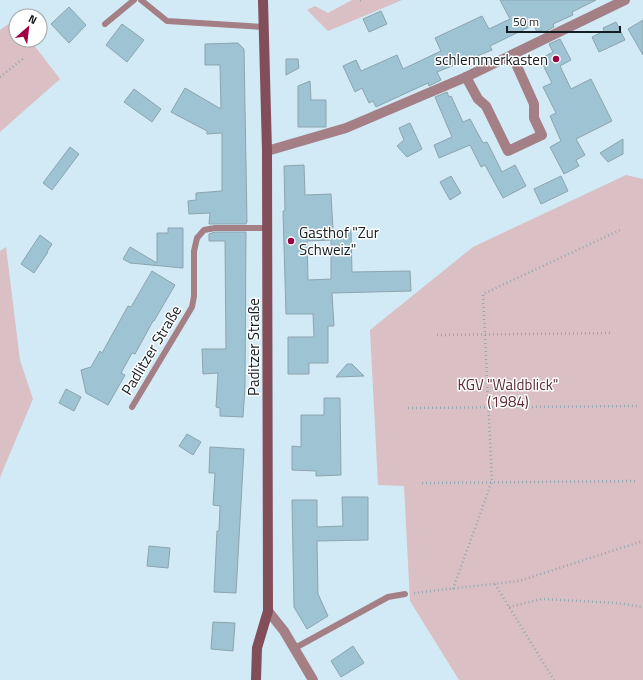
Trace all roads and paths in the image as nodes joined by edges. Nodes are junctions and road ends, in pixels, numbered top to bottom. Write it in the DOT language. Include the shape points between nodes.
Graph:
graph roads {
  1 [pos="134,0"];
  2 [pos="141,0"];
  3 [pos="263,0"];
  4 [pos="625,0"];
  5 [pos="104,24"];
  6 [pos="264,27"];
  7 [pos="512,55"];
  8 [pos="24,58"];
  9 [pos="0,77"];
  10 [pos="466,77"];
  11 [pos="267,151"];
  12 [pos="268,228"];
  13 [pos="620,230"];
  14 [pos="485,333"];
  15 [pos="612,333"];
  16 [pos="437,335"];
  17 [pos="637,406"];
  18 [pos="132,407"];
  19 [pos="408,408"];
  20 [pos="488,408"];
  21 [pos="492,481"];
  22 [pos="636,481"];
  23 [pos="422,483"];
  24 [pos="643,540"];
  25 [pos="494,584"];
  26 [pos="453,588"];
  27 [pos="405,594"];
  28 [pos="509,607"];
  29 [pos="643,607"];
  30 [pos="268,611"];
  31 [pos="295,648"];
  32 [pos="256,680"];
  33 [pos="313,680"];
  34 [pos="554,680"];
  1 -- 5 [label="lane"];
  2 -- 6 [label="lane" via="167,21"];
  3 -- 6 [label="street, Paditzer Straße"];
  4 -- 7 [label="street"];
  6 -- 11 [label="street, Paditzer Straße"];
  7 -- 10 [label="street"];
  7 -- 10 [label="street" via="534,104 534,118 542,135 508,151 486,106 478,99"];
  8 -- 9 [label="path"];
  10 -- 11 [label="street" via="346,128"];
  11 -- 12 [label="street, Paditzer Straße"];
  12 -- 18 [label="lane, Padlitzer Straße" via="215,228 204,230 197,238 194,251 192,307"];
  12 -- 30 [label="street, Paditzer Straße"];
  13 -- 14 [label="path" via="483,294"];
  14 -- 15 [label="path"];
  14 -- 16 [label="path"];
  14 -- 20 [label="path"];
  17 -- 20 [label="path"];
  19 -- 20 [label="path"];
  20 -- 21 [label="path"];
  21 -- 22 [label="path"];
  21 -- 23 [label="path"];
  21 -- 26 [label="path"];
  24 -- 25 [label="path" via="519,581"];
  25 -- 26 [label="path"];
  25 -- 28 [label="path"];
  26 -- 27 [label="path"];
  27 -- 31 [label="lane" via="388,597"];
  28 -- 29 [label="path" via="542,599"];
  28 -- 34 [label="path"];
  30 -- 31 [label="street"];
  30 -- 32 [label="street, Paditzer Straße" via="257,648"];
  31 -- 33 [label="street"];
}
